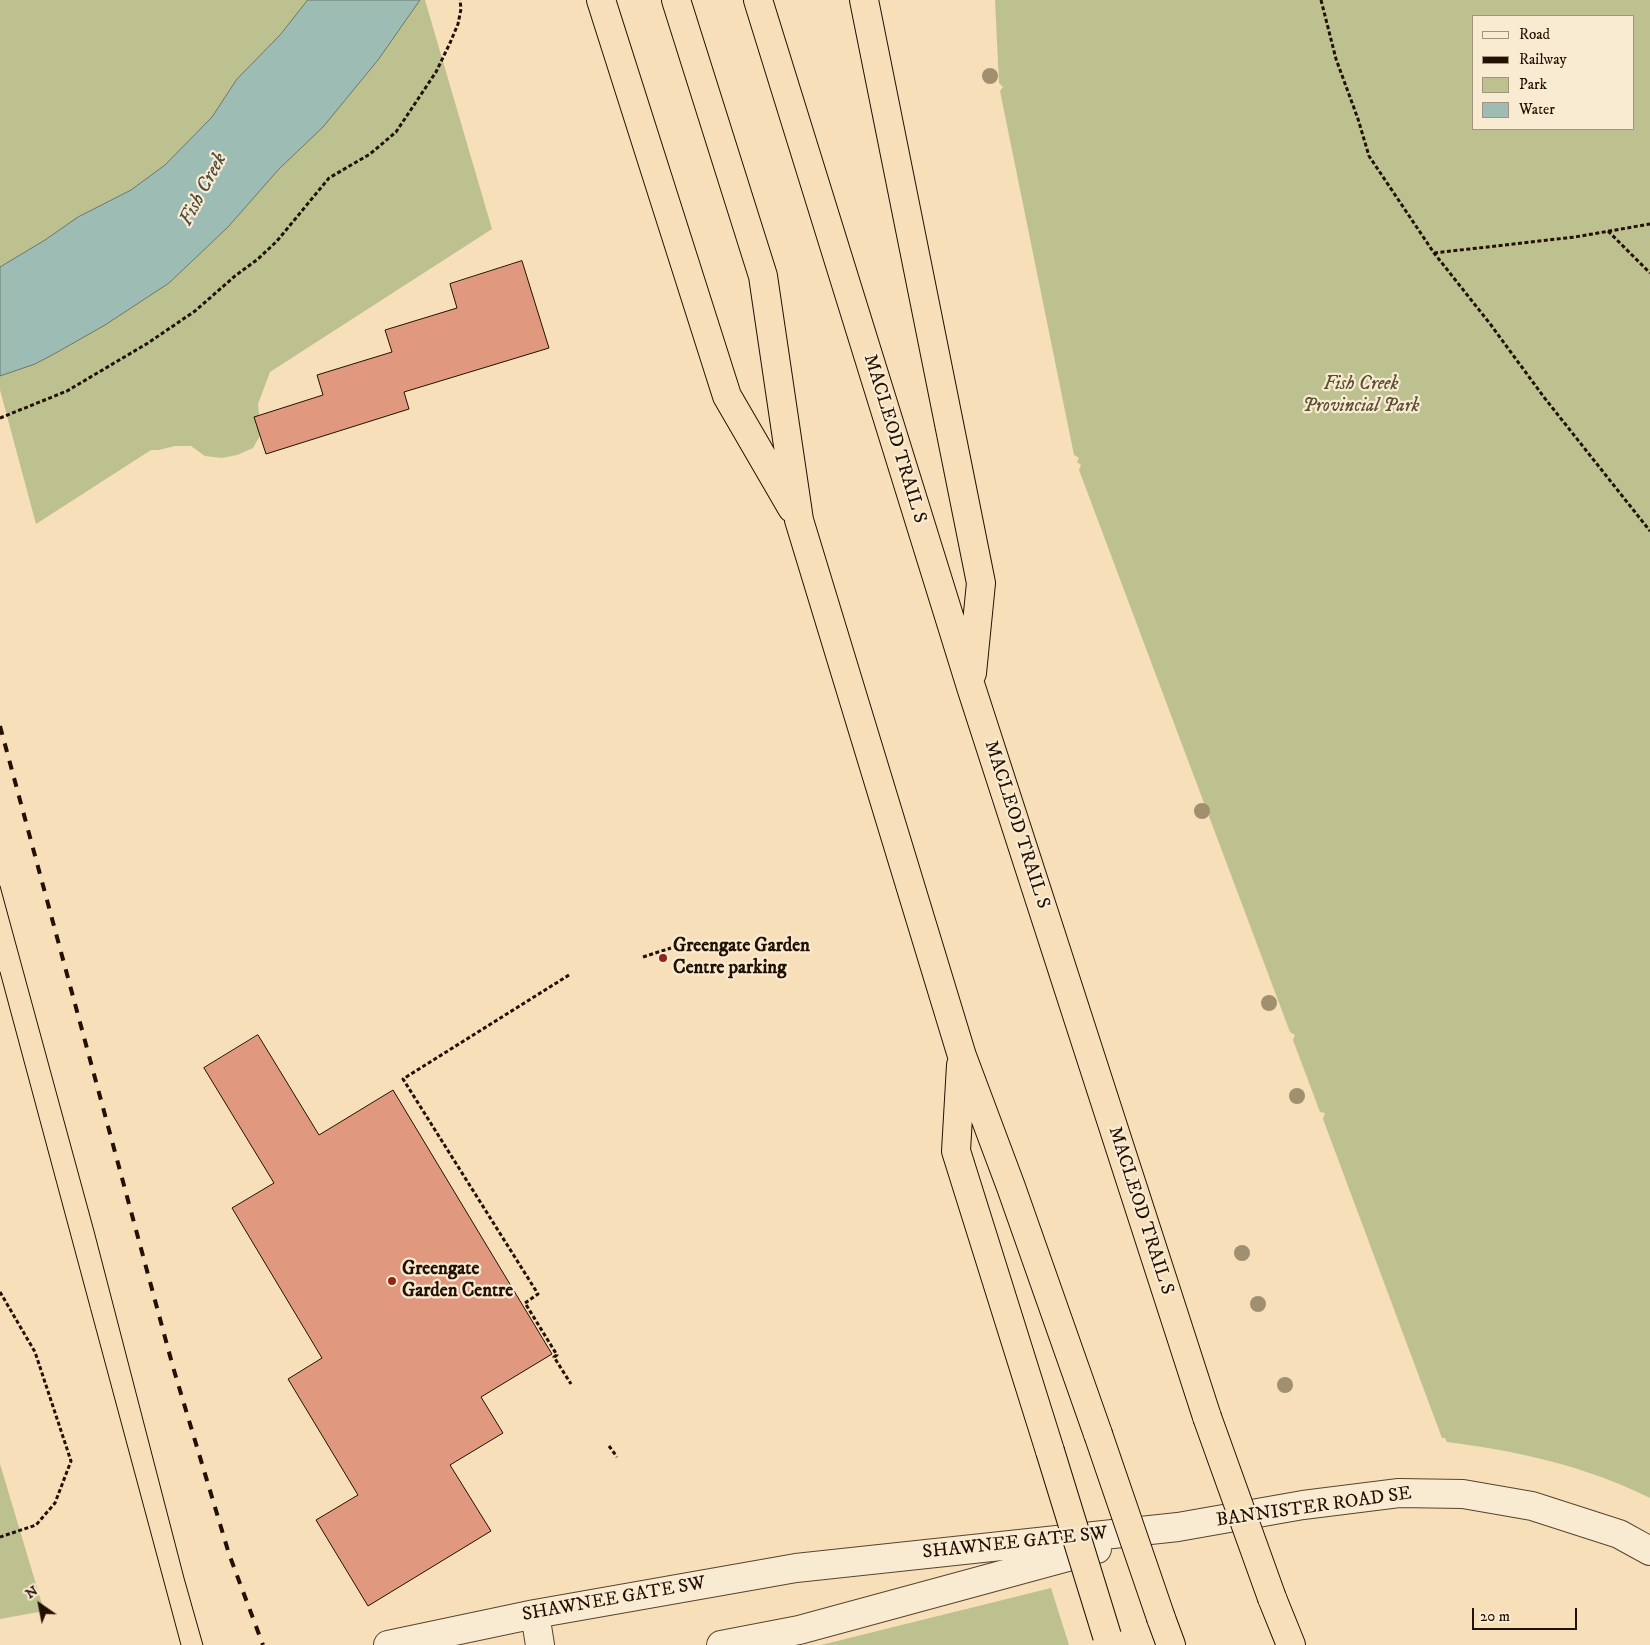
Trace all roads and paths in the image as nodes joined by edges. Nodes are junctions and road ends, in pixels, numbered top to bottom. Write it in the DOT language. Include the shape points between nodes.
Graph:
graph roads {
  1 [pos="460,0"];
  2 [pos="601,0"];
  3 [pos="676,0"];
  4 [pos="758,0"];
  5 [pos="864,0"];
  6 [pos="1321,0"];
  7 [pos="1650,224"];
  8 [pos="1608,231"];
  9 [pos="1434,253"];
  10 [pos="1650,273"];
  11 [pos="0,418"];
  12 [pos="799,520"];
  13 [pos="1650,531"];
  14 [pos="971,687"];
  15 [pos="671,948"];
  16 [pos="643,957"];
  17 [pos="569,975"];
  18 [pos="962,1056"];
  19 [pos="0,1292"];
  20 [pos="571,1384"];
  21 [pos="609,1446"];
  22 [pos="616,1457"];
  23 [pos="1178,1527"];
  24 [pos="0,1538"];
  25 [pos="1650,1551"];
  26 [pos="535,1614"];
  27 [pos="1109,1640"];
  28 [pos="388,1645"];
  29 [pos="540,1645"];
  30 [pos="721,1645"];
  31 [pos="1171,1645"];
  32 [pos="1291,1645"];
  1 -- 11 [label="path" via="458,24 450,44 436,72 396,132 370,154 330,178 258,259 195,311 148,343 67,391"];
  2 -- 12 [label="highway" via="727,396"];
  3 -- 12 [label="highway" via="763,276"];
  4 -- 14 [label="highway, MACLEOD TRAIL S"];
  5 -- 14 [label="highway" via="981,583"];
  6 -- 9 [label="path" via="1336,59 1369,156"];
  7 -- 8 [label="path"];
  8 -- 9 [label="path"];
  8 -- 10 [label="path"];
  9 -- 13 [label="path"];
  12 -- 18 [label="highway"];
  14 -- 32 [label="highway, MACLEOD TRAIL S, bridge" via="1207,1418"];
  15 -- 16 [label="path"];
  17 -- 20 [label="path" via="403,1079 538,1294 525,1303"];
  18 -- 27 [label="highway, bridge" via="956,1151"];
  18 -- 31 [label="highway, bridge"];
  19 -- 24 [label="path" via="35,1352 71,1461 55,1503 36,1525"];
  21 -- 22 [label="path"];
  23 -- 25 [label="street, BANNISTER ROAD SE" via="1303,1505 1399,1493 1463,1494 1532,1506 1619,1534"];
  23 -- 26 [label="street, SHAWNEE GATE SW" via="796,1568"];
  23 -- 30 [label="street, SHAWNEE GATE SW" via="799,1630"];
  26 -- 28 [label="street, SHAWNEE GATE SW"];
  26 -- 29 [label="street"];
}
